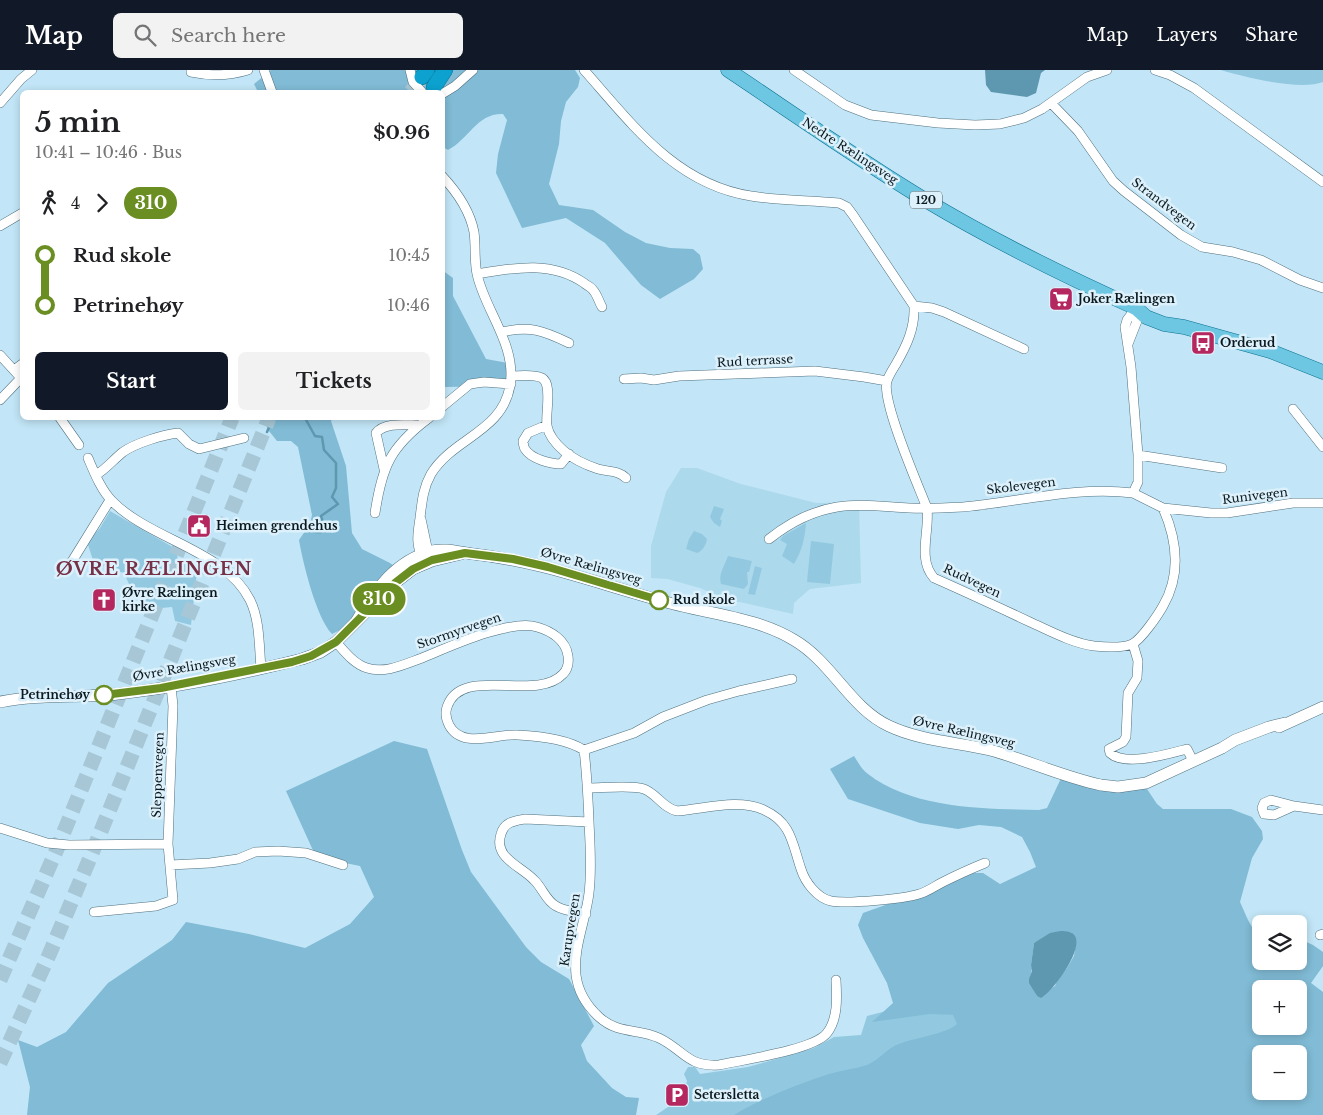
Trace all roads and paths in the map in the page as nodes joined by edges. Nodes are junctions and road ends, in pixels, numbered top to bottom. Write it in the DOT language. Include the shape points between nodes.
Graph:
graph roads {
  1 [pos="32,70"];
  2 [pos="248,70"];
  3 [pos="264,70"];
  4 [pos="445,70"];
  5 [pos="473,70"];
  6 [pos="584,70"];
  7 [pos="728,70"];
  8 [pos="794,70"];
  9 [pos="1106,70"];
  10 [pos="1156,70"];
  11 [pos="188,71"];
  12 [pos="426,82"];
  13 [pos="271,90"];
  14 [pos="1051,102"];
  15 [pos="0,103"];
  16 [pos="445,179"];
  17 [pos="1323,182"];
  18 [pos="20,214"];
  19 [pos="0,226"];
  20 [pos="477,274"];
  21 [pos="1323,288"];
  22 [pos="914,306"];
  23 [pos="602,307"];
  24 [pos="1136,308"];
  25 [pos="501,332"];
  26 [pos="569,343"];
  27 [pos="1024,349"];
  28 [pos="0,355"];
  29 [pos="20,366"];
  30 [pos="14,370"];
  31 [pos="1323,372"];
  32 [pos="20,377"];
  33 [pos="624,379"];
  34 [pos="511,380"];
  35 [pos="20,381"];
  36 [pos="887,381"];
  37 [pos="0,400"];
  38 [pos="445,405"];
  39 [pos="1293,409"];
  40 [pos="61,420"];
  41 [pos="426,420"];
  42 [pos="419,425"];
  43 [pos="547,425"];
  44 [pos="244,438"];
  45 [pos="78,445"];
  46 [pos="1323,447"];
  47 [pos="569,454"];
  48 [pos="1138,455"];
  49 [pos="88,458"];
  50 [pos="1222,468"];
  51 [pos="384,470"];
  52 [pos="96,475"];
  53 [pos="626,478"];
  54 [pos="1133,493"];
  55 [pos="110,500"];
  56 [pos="1323,503"];
  57 [pos="927,508"];
  58 [pos="1163,508"];
  59 [pos="375,514"];
  60 [pos="769,539"];
  61 [pos="425,556"];
  62 [pos="71,563"];
  63 [pos="336,642"];
  64 [pos="1133,644"];
  65 [pos="262,668"];
  66 [pos="792,679"];
  67 [pos="172,686"];
  68 [pos="0,702"];
  69 [pos="1323,707"];
  70 [pos="584,750"];
  71 [pos="1193,761"];
  72 [pos="588,788"];
  73 [pos="1294,806"];
  74 [pos="1323,810"];
  75 [pos="589,822"];
  76 [pos="0,828"];
  77 [pos="168,844"];
  78 [pos="985,863"];
  79 [pos="170,865"];
  80 [pos="343,865"];
  81 [pos="94,912"];
  82 [pos="586,914"];
  83 [pos="836,980"];
  1 -- 15 [label="street"];
  2 -- 11 [label="street" via="218,75"];
  3 -- 13 [label="street"];
  4 -- 12 [label="highway"];
  5 -- 12 [label="street" via="455,86"];
  6 -- 22 [label="street" via="650,143 677,166 708,184 749,196 844,204 854,214"];
  7 -- 24 [label="main road, Nedre Rælingsveg / 120" via="954,217"];
  8 -- 14 [label="street" via="845,105 878,117 1000,124 1024,118"];
  9 -- 14 [label="street" via="1087,77"];
  10 -- 17 [label="street" via="1194,88"];
  14 -- 21 [label="street, Strandvegen" via="1082,135 1113,181 1181,235 1202,247 1261,260"];
  16 -- 20 [label="street" via="470,220"];
  18 -- 19 [label="street"];
  20 -- 23 [label="street" via="514,268 557,270 575,277 593,290"];
  20 -- 25 [label="street"];
  22 -- 27 [label="street" via="944,312"];
  22 -- 36 [label="street" via="915,320 911,333"];
  24 -- 31 [label="main road, Nedre Rælingsveg / 120" via="1144,316 1164,324 1270,351"];
  24 -- 48 [label="street" via="1137,321 1128,344"];
  25 -- 26 [label="street" via="534,329"];
  25 -- 34 [label="street"];
  28 -- 30 [label="street"];
  29 -- 30 [label="street"];
  30 -- 32 [label="street"];
  33 -- 36 [label="street, Rud terrasse" via="815,371"];
  34 -- 38 [label="street" via="470,384"];
  34 -- 43 [label="street" via="530,376 546,382"];
  34 -- 61 [label="street" via="507,399 490,424 444,458 432,473 424,491 420,516"];
  35 -- 37 [label="street"];
  36 -- 57 [label="street, Rudvegen" via="886,394 893,418"];
  39 -- 46 [label="street"];
  40 -- 45 [label="street"];
  41 -- 42 [label="street"];
  42 -- 51 [label="street" via="394,451"];
  42 -- 51 [label="street" via="386,426 378,430 376,439"];
  43 -- 47 [label="street" via="556,442"];
  43 -- 47 [label="street" via="528,433 523,441 524,449 555,464 561,464"];
  44 -- 52 [label="street" via="199,449 178,433 166,434 123,452"];
  47 -- 53 [label="street" via="588,465"];
  48 -- 50 [label="street"];
  48 -- 54 [label="street" via="1138,482"];
  49 -- 52 [label="street"];
  51 -- 59 [label="street"];
  52 -- 55 [label="street"];
  54 -- 57 [label="street, Skolevegen" via="1077,492"];
  54 -- 58 [label="street, Runivegen"];
  55 -- 62 [label="street"];
  55 -- 65 [label="street" via="135,520 215,563 236,581 256,614"];
  56 -- 58 [label="street, Runivegen" via="1293,503 1227,513"];
  57 -- 60 [label="street, Skolevegen" via="838,507 797,521"];
  57 -- 64 [label="street, Rudvegen" via="925,557 926,566 934,578 1061,636 1093,646"];
  58 -- 64 [label="street" via="1174,540 1174,582 1163,608"];
  61 -- 63 [label="main road, Øvre Rælingsveg" via="400,566 388,577 358,620"];
  61 -- 71 [label="main road, Øvre Rælingsveg" via="465,553 548,567 638,595 777,631 814,654 876,718 909,735 994,751 1110,786 1146,783"];
  63 -- 65 [label="main road, Øvre Rælingsveg" via="302,659"];
  63 -- 70 [label="street, Stormyrvegen" via="357,663 379,670 394,668 514,626 535,626 546,630 562,641 568,655 568,664 559,678 541,685 465,688 449,702 448,722 456,734 466,738 527,735 574,744"];
  64 -- 71 [label="street" via="1138,661 1137,678 1128,694 1126,737 1109,749 1110,753 1129,759 1187,748"];
  65 -- 67 [label="main road, Øvre Rælingsveg"];
  66 -- 70 [label="street" via="707,700 626,736"];
  67 -- 68 [label="main road, Øvre Rælingsveg" via="104,695"];
  67 -- 77 [label="street, Sleppenvegen"];
  69 -- 71 [label="main road, Øvre Rælingsveg" via="1266,735 1222,748"];
  70 -- 72 [label="street, Karupvegen"];
  72 -- 75 [label="street, Karupvegen"];
  72 -- 78 [label="street" via="645,789 677,811 734,804 764,810 785,825 805,878 822,897 831,901 921,894"];
  73 -- 74 [label="street"];
  75 -- 82 [label="street, Karupvegen" via="591,876"];
  75 -- 82 [label="street" via="515,820 507,824 499,839 509,862 536,881 553,904"];
  76 -- 77 [label="street" via="40,841 69,845"];
  77 -- 79 [label="street, Sleppenvegen"];
  79 -- 80 [label="street" via="210,863 238,859 255,852 278,851 306,853"];
  79 -- 81 [label="street, Sleppenvegen" via="173,900 156,906"];
  82 -- 83 [label="street, Karupvegen" via="575,966 578,988 589,1006 607,1023 628,1032 659,1038 696,1063 708,1066 814,1043 829,1031 837,999"];
}
